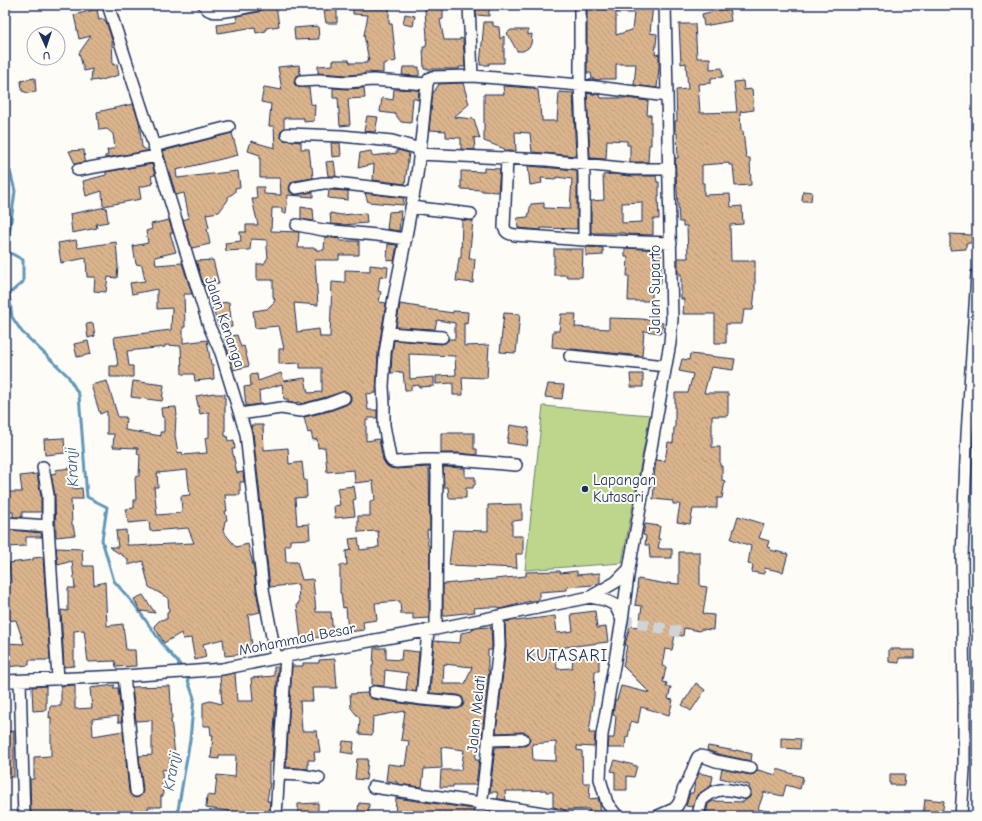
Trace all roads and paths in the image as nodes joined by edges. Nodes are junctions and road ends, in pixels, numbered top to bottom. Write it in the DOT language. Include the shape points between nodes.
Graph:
graph roads {
  1 [pos="108,5"];
  2 [pos="204,5"];
  3 [pos="251,5"];
  4 [pos="469,5"];
  5 [pos="580,5"];
  6 [pos="665,5"];
  7 [pos="472,76"];
  8 [pos="301,81"];
  9 [pos="427,84"];
  10 [pos="580,85"];
  11 [pos="667,96"];
  12 [pos="229,127"];
  13 [pos="288,134"];
  14 [pos="156,151"];
  15 [pos="420,151"];
  16 [pos="507,158"];
  17 [pos="584,164"];
  18 [pos="78,170"];
  19 [pos="669,170"];
  20 [pos="296,188"];
  21 [pos="414,192"];
  22 [pos="411,207"];
  23 [pos="472,214"];
  24 [pos="297,226"];
  25 [pos="406,239"];
  26 [pos="584,240"];
  27 [pos="670,243"];
  28 [pos="977,274"];
  29 [pos="388,333"];
  30 [pos="442,337"];
  31 [pos="570,356"];
  32 [pos="666,366"];
  33 [pos="344,398"];
  34 [pos="240,414"];
  35 [pos="436,460"];
  36 [pos="516,465"];
  37 [pos="43,467"];
  38 [pos="5,523"];
  39 [pos="48,526"];
  40 [pos="629,569"];
  41 [pos="590,597"];
  42 [pos="498,616"];
  43 [pos="622,620"];
  44 [pos="432,630"];
  45 [pos="281,657"];
  46 [pos="124,676"];
  47 [pos="58,679"];
  48 [pos="5,681"];
  49 [pos="20,681"];
  50 [pos="374,692"];
  51 [pos="422,699"];
  52 [pos="457,702"];
  53 [pos="522,739"];
  54 [pos="488,740"];
  55 [pos="751,768"];
  56 [pos="279,774"];
  57 [pos="319,778"];
  58 [pos="373,787"];
  59 [pos="136,791"];
  60 [pos="744,793"];
  61 [pos="481,803"];
  62 [pos="24,816"];
  63 [pos="276,816"];
  64 [pos="480,816"];
  65 [pos="562,816"];
  66 [pos="617,816"];
  67 [pos="658,816"];
  68 [pos="698,816"];
  69 [pos="961,816"];
  1 -- 14 [label="street, Jalan Kenanga"];
  2 -- 3 [label="street" via="212,12 220,12"];
  4 -- 7 [label="street"];
  5 -- 10 [label="street"];
  6 -- 11 [label="street, Jalan Suparto"];
  7 -- 9 [label="street" via="432,77"];
  7 -- 10 [label="street"];
  8 -- 9 [label="street" via="372,80"];
  9 -- 15 [label="street"];
  10 -- 11 [label="street"];
  10 -- 17 [label="street"];
  11 -- 19 [label="street, Jalan Suparto"];
  12 -- 14 [label="street"];
  13 -- 15 [label="street" via="392,141"];
  14 -- 18 [label="street"];
  14 -- 34 [label="street, Jalan Kenanga" via="209,326 221,353"];
  15 -- 16 [label="street"];
  15 -- 21 [label="street"];
  16 -- 17 [label="street"];
  16 -- 26 [label="street" via="504,227 506,232 515,236"];
  17 -- 19 [label="street"];
  17 -- 26 [label="street"];
  19 -- 27 [label="street, Jalan Suparto"];
  20 -- 21 [label="street" via="336,183"];
  21 -- 22 [label="street"];
  22 -- 23 [label="street"];
  22 -- 25 [label="street"];
  24 -- 25 [label="street"];
  25 -- 29 [label="street"];
  26 -- 27 [label="street"];
  27 -- 32 [label="street, Jalan Suparto" via="672,319"];
  28 -- 69 [label="street" via="962,558 964,770"];
  29 -- 30 [label="street"];
  29 -- 35 [label="street" via="383,386 384,425 390,458 396,462"];
  31 -- 32 [label="street"];
  32 -- 40 [label="street, Jalan Suparto"];
  33 -- 34 [label="street" via="300,411 281,408"];
  34 -- 45 [label="street, Jalan Kenanga" via="246,434 263,589"];
  35 -- 36 [label="street"];
  35 -- 44 [label="street"];
  37 -- 39 [label="street" via="48,495"];
  38 -- 39 [label="street"];
  39 -- 47 [label="street"];
  40 -- 41 [label="street" via="616,582"];
  40 -- 43 [label="street, Jalan Suparto"];
  41 -- 42 [label="street, Mohammad Besar"];
  41 -- 43 [label="street" via="615,605"];
  42 -- 44 [label="street, Mohammad Besar"];
  42 -- 54 [label="street, Jalan Melati" via="499,646"];
  43 -- 66 [label="street, Jalan Suparto" via="602,735 600,779 607,803"];
  44 -- 45 [label="street, Mohammad Besar"];
  44 -- 51 [label="street"];
  45 -- 46 [label="street, Mohammad Besar" via="222,669"];
  45 -- 56 [label="street, Jalan Kenanga"];
  46 -- 47 [label="street, Mohammad Besar"];
  46 -- 59 [label="street"];
  47 -- 49 [label="street, Mohammad Besar"];
  48 -- 49 [label="street, Mohammad Besar"];
  49 -- 62 [label="street"];
  50 -- 51 [label="street"];
  51 -- 52 [label="street"];
  53 -- 54 [label="street"];
  54 -- 61 [label="street, Jalan Melati"];
  55 -- 67 [label="street" via="698,757 677,806"];
  56 -- 57 [label="street"];
  56 -- 63 [label="street, Jalan Kenanga"];
  58 -- 61 [label="street"];
  60 -- 68 [label="street" via="730,790 715,792 701,801"];
  61 -- 64 [label="street, Jalan Melati"];
  61 -- 65 [label="street"];
}
